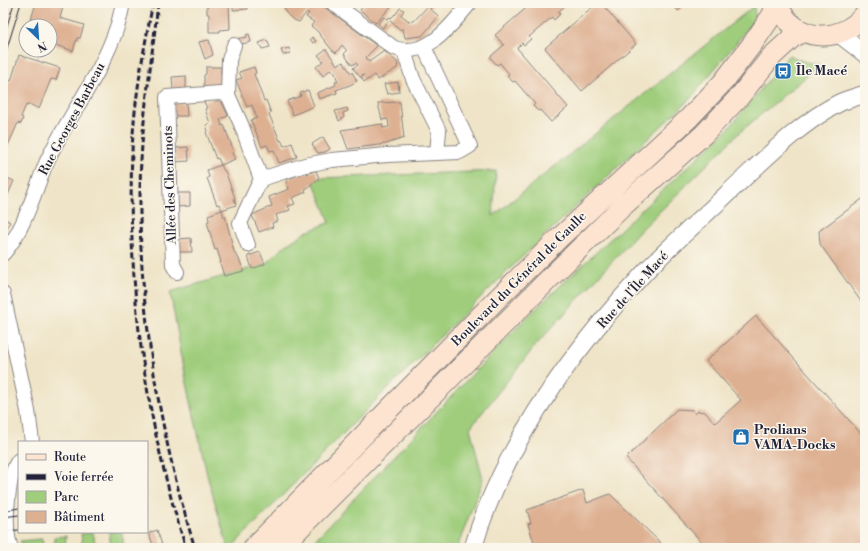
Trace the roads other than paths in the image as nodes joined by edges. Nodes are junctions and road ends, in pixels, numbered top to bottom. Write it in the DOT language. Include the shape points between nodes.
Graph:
graph roads {
  1 [pos="123,3"];
  2 [pos="333,3"];
  3 [pos="470,3"];
  4 [pos="776,3"];
  5 [pos="864,20"];
  6 [pos="803,32"];
  7 [pos="838,34"];
  8 [pos="234,45"];
  9 [pos="424,46"];
  10 [pos="404,51"];
  11 [pos="865,54"];
  12 [pos="865,94"];
  13 [pos="228,95"];
  14 [pos="437,153"];
  15 [pos="261,179"];
  16 [pos="248,245"];
  17 [pos="3,254"];
  18 [pos="177,272"];
  19 [pos="3,294"];
  20 [pos="32,441"];
  21 [pos="18,461"];
  22 [pos="18,491"];
  23 [pos="8,506"];
  24 [pos="266,544"];
  25 [pos="11,548"];
  26 [pos="473,548"];
  1 -- 17 [label="street, Rue Georges Barbeau" via="117,27 105,55 60,135 28,209"];
  2 -- 10 [label="street" via="394,48"];
  3 -- 9 [label="street" via="441,35"];
  4 -- 6 [label="main road" via="788,21"];
  4 -- 24 [label="main road, Boulevard du Général de Gaulle" via="773,14 724,81 689,118 552,244 497,299"];
  5 -- 7 [label="main road"];
  6 -- 7 [label="main road" via="819,36"];
  6 -- 24 [label="main road, Boulevard du Général de Gaulle" via="784,44 771,57 740,96 704,134 607,222 513,314"];
  7 -- 11 [label="street"];
  8 -- 13 [label="street" via="229,60"];
  9 -- 10 [label="street"];
  9 -- 14 [label="street" via="470,146 460,152"];
  10 -- 14 [label="street" via="413,80 440,131"];
  12 -- 26 [label="street, Rue de l'Île Macé" via="834,106 791,136 719,202 628,292 579,349 540,405 505,465"];
  13 -- 15 [label="street"];
  13 -- 18 [label="street, Allée des Cheminots" via="220,93 167,97 173,265"];
  14 -- 15 [label="street" via="332,160 305,165"];
  15 -- 16 [label="street" via="240,223"];
  19 -- 20 [label="street"];
  21 -- 23 [label="street" via="15,464 8,495"];
  22 -- 23 [label="street"];
  23 -- 25 [label="street" via="7,535"];
}
